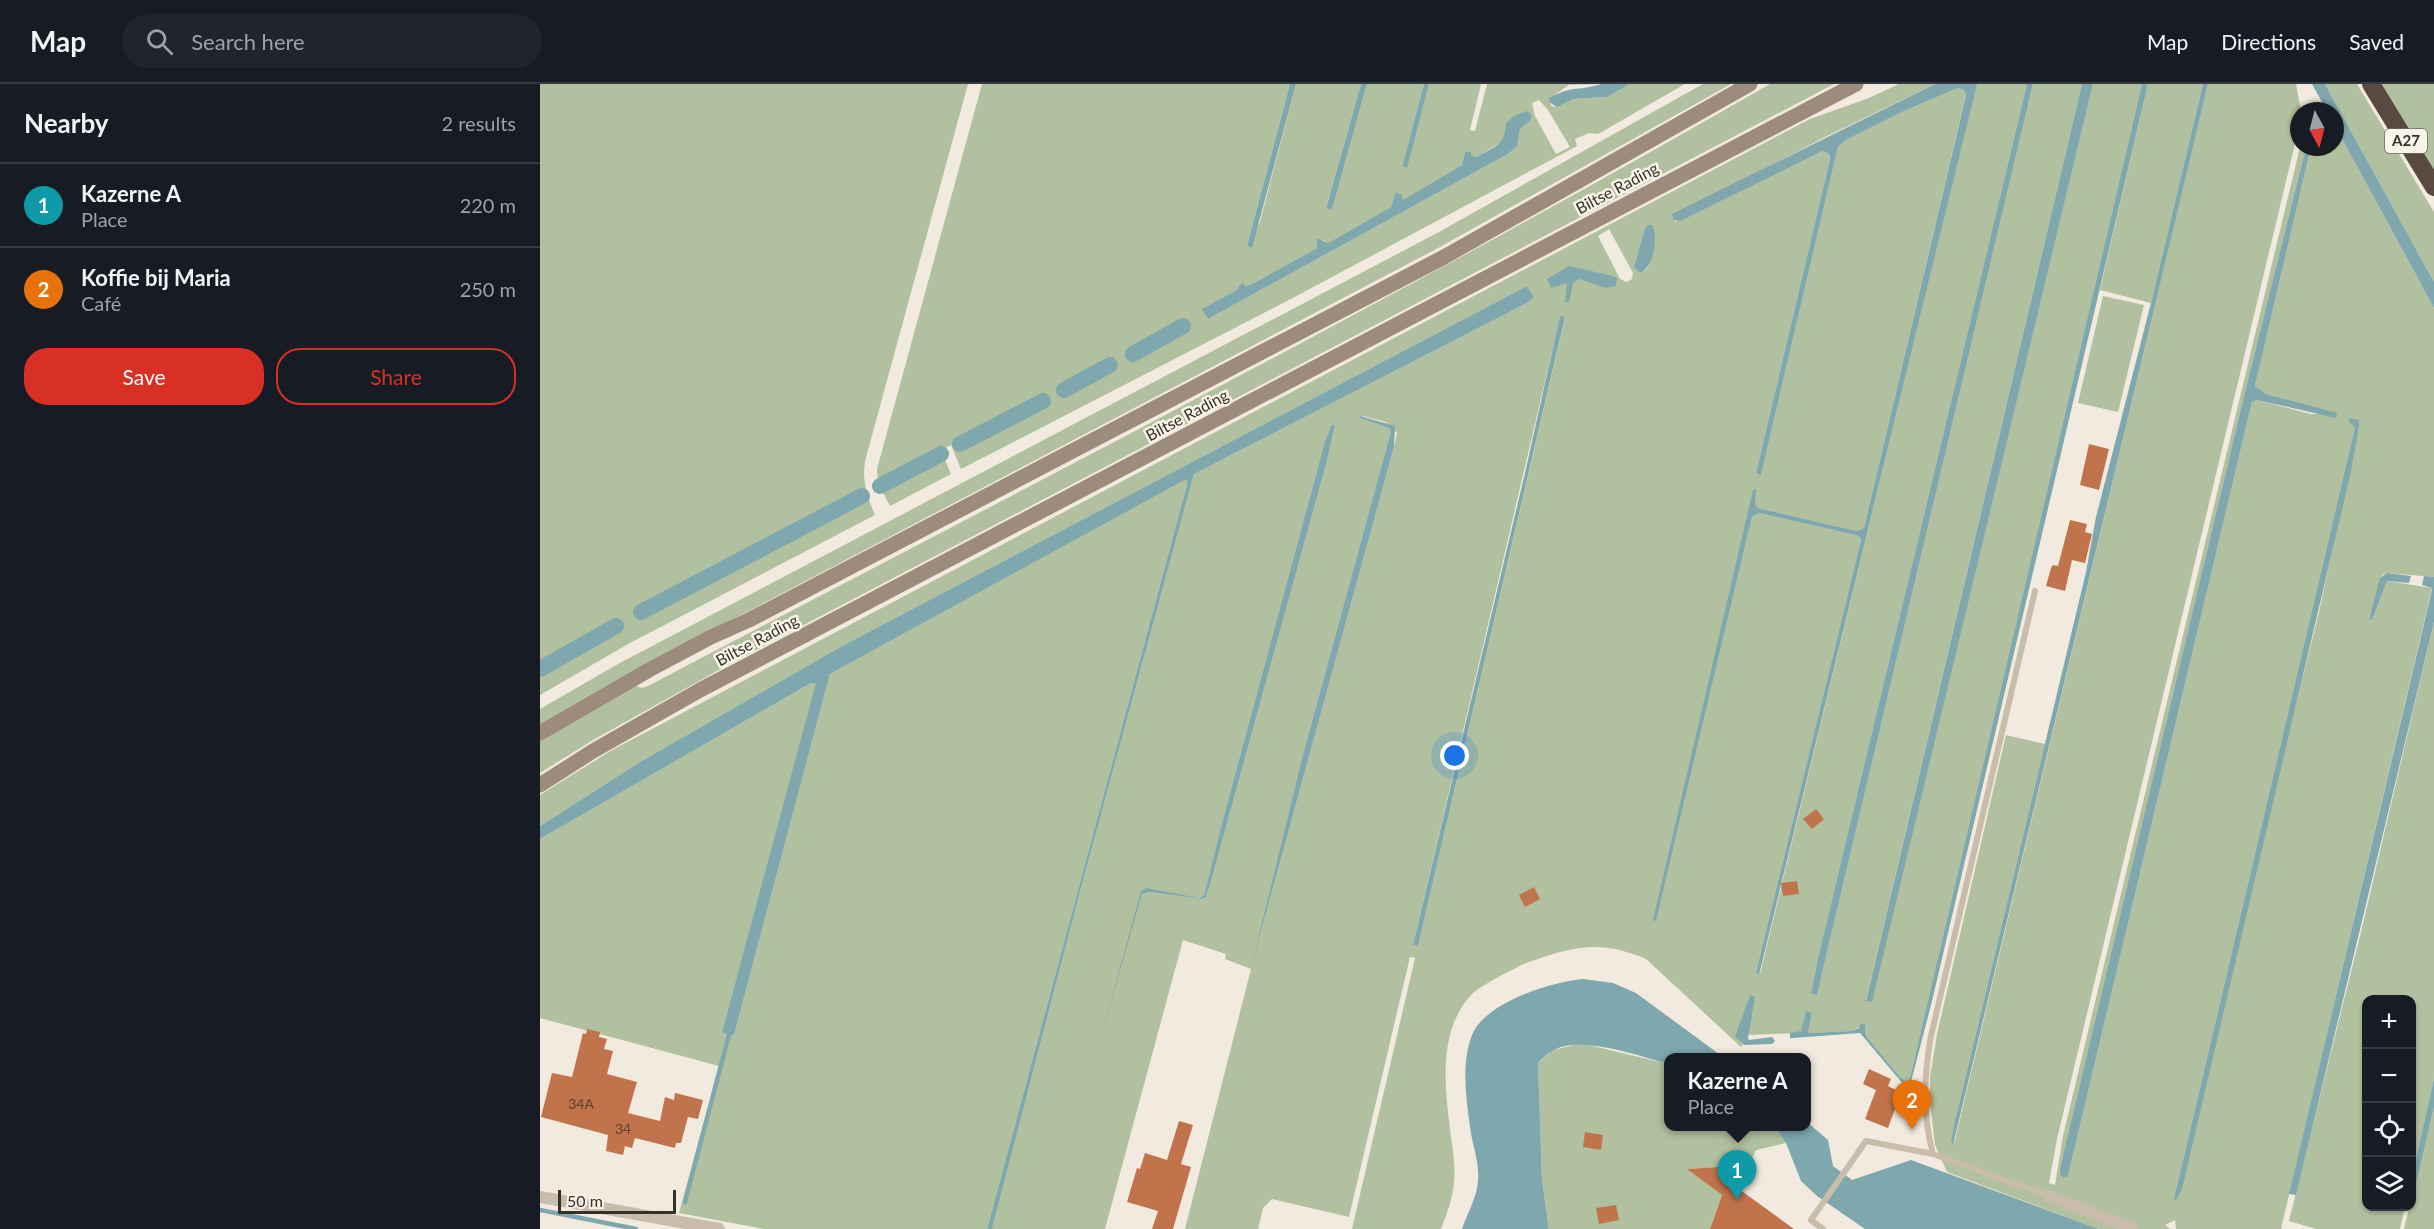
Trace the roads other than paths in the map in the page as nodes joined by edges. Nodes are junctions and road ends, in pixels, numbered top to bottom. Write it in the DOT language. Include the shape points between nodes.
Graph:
graph roads {
  1 [pos="1750,84"];
  2 [pos="1856,84"];
  3 [pos="2371,84"];
  4 [pos="2434,187"];
  5 [pos="2035,591"];
  6 [pos="540,733"];
  7 [pos="540,785"];
  8 [pos="1933,1154"];
  9 [pos="2049,1196"];
  10 [pos="540,1197"];
  11 [pos="719,1229"];
  12 [pos="1823,1229"];
  13 [pos="2133,1229"];
  1 -- 6 [label="main road, Biltse Rading" via="1444,257 760,615 711,637"];
  2 -- 7 [label="main road, Biltse Rading" via="700,690"];
  3 -- 4 [label="highway, A27"];
  5 -- 8 [label="lane" via="1931,1036 1924,1088 1927,1134"];
  8 -- 9 [label="lane"];
  8 -- 12 [label="lane" via="1866,1141 1811,1220"];
  9 -- 13 [label="street"];
  10 -- 11 [label="street"];
}
